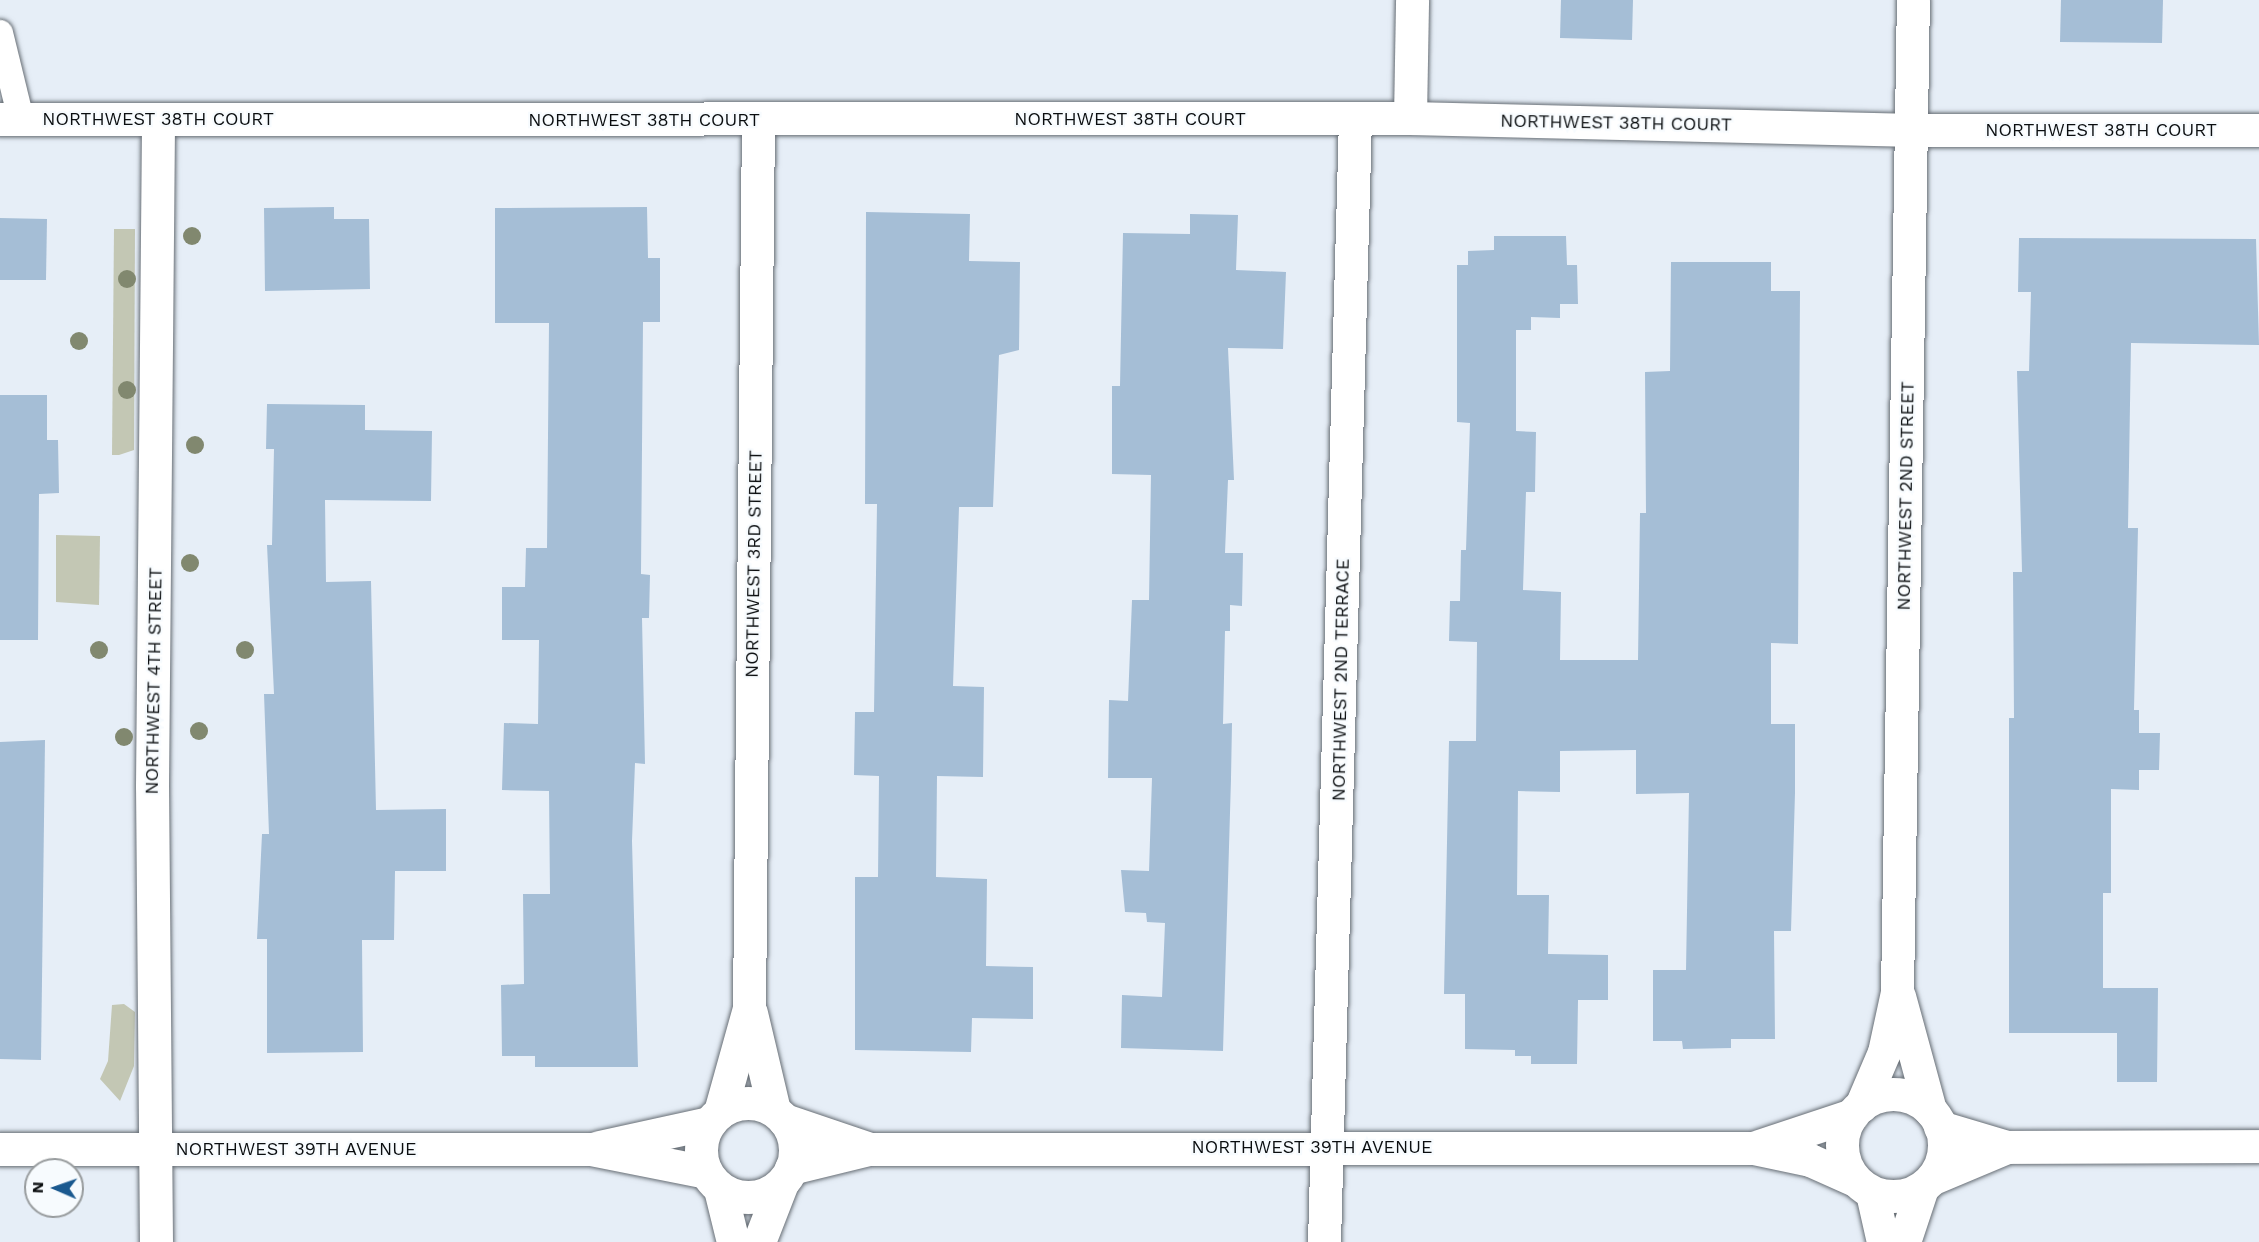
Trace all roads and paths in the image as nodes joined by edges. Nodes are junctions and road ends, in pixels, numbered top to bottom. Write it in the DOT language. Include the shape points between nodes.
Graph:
graph roads {
  1 [pos="1412,0"];
  2 [pos="1913,0"];
  3 [pos="0,33"];
  4 [pos="1355,118"];
  5 [pos="1410,118"];
  6 [pos="10,119"];
  7 [pos="158,120"];
  8 [pos="758,121"];
  9 [pos="1912,130"];
  10 [pos="2259,130"];
  11 [pos="1897,992"];
  12 [pos="749,1008"];
  13 [pos="1856,1110"];
  14 [pos="779,1115"];
  15 [pos="714,1118"];
  16 [pos="1935,1118"];
  17 [pos="2259,1146"];
  18 [pos="1328,1147"];
  19 [pos="2007,1147"];
  20 [pos="1754,1148"];
  21 [pos="0,1149"];
  22 [pos="156,1149"];
  23 [pos="591,1149"];
  24 [pos="869,1149"];
  25 [pos="787,1175"];
  26 [pos="713,1181"];
  27 [pos="1928,1183"];
  28 [pos="1864,1186"];
  29 [pos="156,1242"];
  30 [pos="733,1242"];
  31 [pos="759,1242"];
  32 [pos="1324,1242"];
  33 [pos="1883,1242"];
  34 [pos="1904,1242"];
  1 -- 5 [label="street"];
  2 -- 9 [label="street, NORTHWEST 2ND STREET"];
  3 -- 6 [label="lane"];
  4 -- 5 [label="street, NORTHWEST 38TH COURT"];
  4 -- 8 [label="street, NORTHWEST 38TH COURT"];
  4 -- 18 [label="street, NORTHWEST 2ND TERRACE"];
  5 -- 9 [label="street, NORTHWEST 38TH COURT"];
  6 -- 7 [label="street, NORTHWEST 38TH COURT"];
  7 -- 8 [label="street, NORTHWEST 38TH COURT"];
  7 -- 22 [label="street, NORTHWEST 4TH STREET" via="152,786"];
  8 -- 12 [label="street, NORTHWEST 3RD STREET"];
  9 -- 10 [label="street, NORTHWEST 38TH COURT"];
  9 -- 11 [label="street, NORTHWEST 2ND STREET"];
  11 -- 13 [label="street, NORTHWEST 2ND STREET" via="1884,1052"];
  11 -- 16 [label="street, NORTHWEST 2ND STREET"];
  12 -- 14 [label="street, NORTHWEST 3RD STREET"];
  12 -- 15 [label="street, NORTHWEST 3RD STREET"];
  13 -- 16 [label="street" via="1873,1098 1904,1095"];
  13 -- 20 [label="street, NORTHWEST 39TH AVENUE"];
  13 -- 28 [label="street" via="1842,1148"];
  14 -- 15 [label="street" via="757,1103"];
  14 -- 24 [label="street, NORTHWEST 39TH AVENUE"];
  14 -- 25 [label="street" via="795,1152"];
  15 -- 23 [label="street, NORTHWEST 39TH AVENUE"];
  15 -- 26 [label="street" via="701,1153"];
  16 -- 19 [label="street"];
  16 -- 27 [label="street" via="1941,1162"];
  17 -- 19 [label="street"];
  18 -- 20 [label="street, NORTHWEST 39TH AVENUE"];
  18 -- 24 [label="street, NORTHWEST 39TH AVENUE"];
  18 -- 32 [label="street, NORTHWEST 2ND TERRACE"];
  19 -- 27 [label="street"];
  20 -- 28 [label="street, NORTHWEST 39TH AVENUE" via="1810,1160"];
  21 -- 22 [label="street, NORTHWEST 39TH AVENUE"];
  22 -- 23 [label="street, NORTHWEST 39TH AVENUE"];
  22 -- 29 [label="street, NORTHWEST 4TH STREET"];
  23 -- 26 [label="street, NORTHWEST 39TH AVENUE"];
  24 -- 25 [label="street, NORTHWEST 39TH AVENUE"];
  25 -- 26 [label="street" via="753,1197"];
  25 -- 31 [label="street"];
  26 -- 30 [label="street"];
  27 -- 28 [label="street" via="1907,1195"];
  27 -- 34 [label="street"];
  28 -- 33 [label="street"];
}
